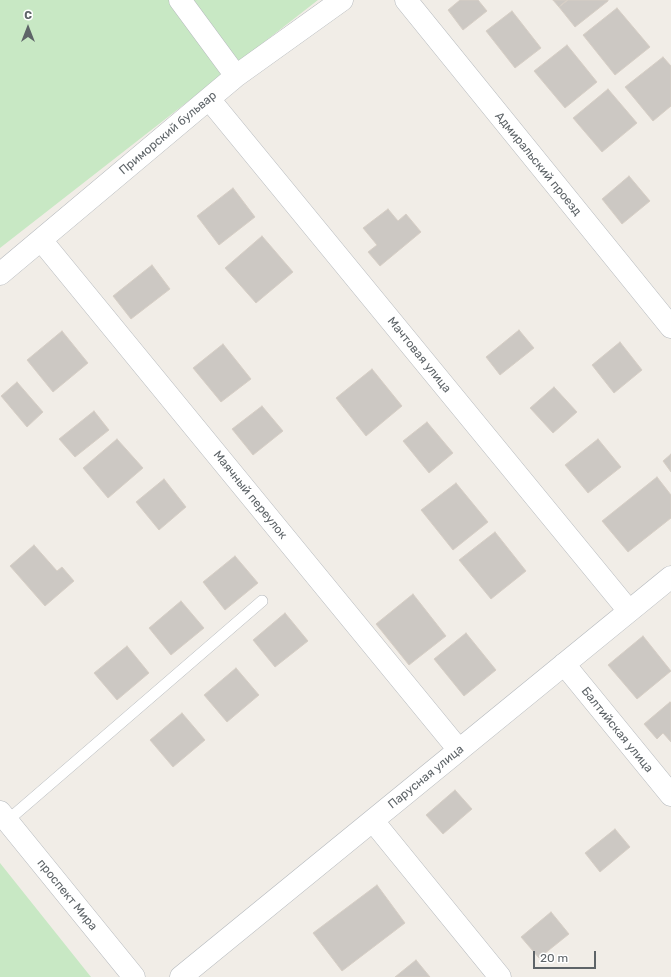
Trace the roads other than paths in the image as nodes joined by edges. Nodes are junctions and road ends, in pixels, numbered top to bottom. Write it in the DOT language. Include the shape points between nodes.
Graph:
graph roads {
  1 [pos="180,0"];
  2 [pos="342,0"];
  3 [pos="406,0"];
  4 [pos="236,76"];
  5 [pos="209,99"];
  6 [pos="41,240"];
  7 [pos="0,274"];
  8 [pos="671,328"];
  9 [pos="671,577"];
  10 [pos="262,601"];
  11 [pos="629,611"];
  12 [pos="564,664"];
  13 [pos="459,750"];
  14 [pos="671,795"];
  15 [pos="4,817"];
  16 [pos="373,821"];
  17 [pos="134,977"];
  18 [pos="181,977"];
  19 [pos="500,977"];
  1 -- 4 [label="street"];
  2 -- 4 [label="street, Приморский бульвар"];
  3 -- 8 [label="street, Адмиральский проезд"];
  4 -- 5 [label="street, Приморский бульвар"];
  5 -- 6 [label="street, Приморский бульвар"];
  5 -- 11 [label="street, Мачтовая улица"];
  6 -- 7 [label="street, Приморский бульвар"];
  6 -- 13 [label="street, Маячный переулок"];
  9 -- 11 [label="street, Парусная улица"];
  10 -- 15 [label="lane"];
  11 -- 12 [label="street, Парусная улица"];
  12 -- 13 [label="street, Парусная улица"];
  12 -- 14 [label="street, Балтийская улица"];
  13 -- 16 [label="street, Парусная улица"];
  15 -- 17 [label="street, проспект Мира"];
  16 -- 18 [label="street, Парусная улица"];
  16 -- 19 [label="street"];
}
